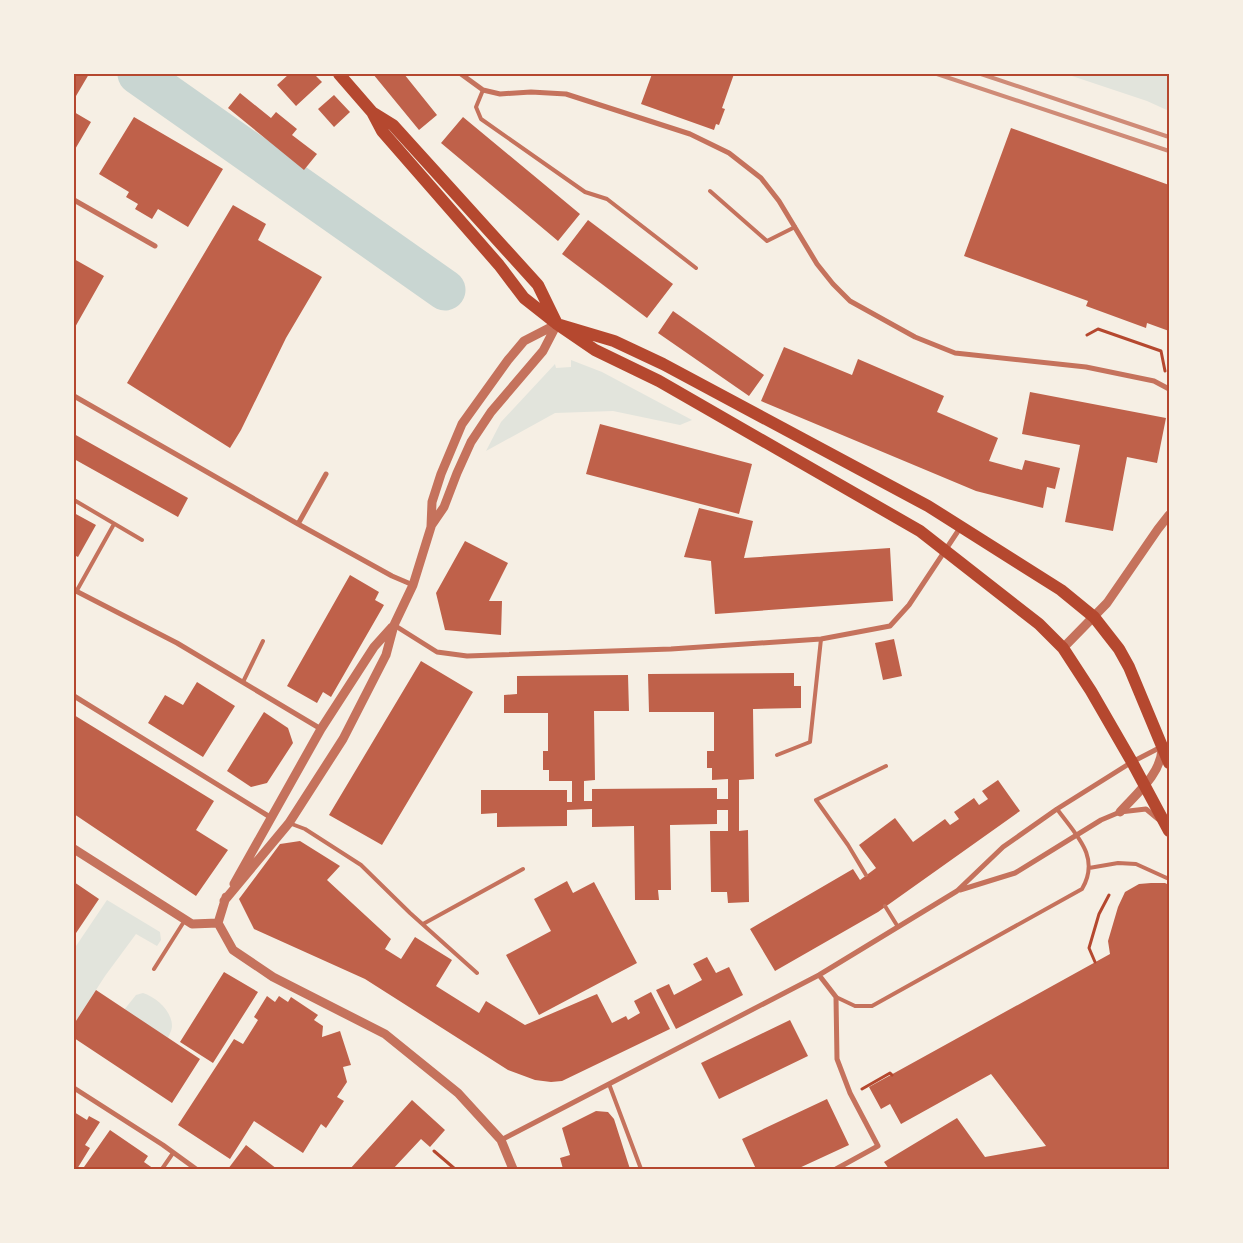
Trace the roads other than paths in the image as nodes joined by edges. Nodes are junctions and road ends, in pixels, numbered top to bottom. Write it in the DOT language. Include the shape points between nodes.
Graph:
graph roads {
  1 [pos="339,74"];
  2 [pos="461,74"];
  3 [pos="483,90"];
  4 [pos="372,112"];
  5 [pos="710,191"];
  6 [pos="74,200"];
  7 [pos="795,227"];
  8 [pos="155,246"];
  9 [pos="696,268"];
  10 [pos="557,324"];
  11 [pos="1169,389"];
  12 [pos="74,396"];
  13 [pos="326,474"];
  14 [pos="74,500"];
  15 [pos="1169,516"];
  16 [pos="114,524"];
  17 [pos="298,524"];
  18 [pos="431,526"];
  19 [pos="960,527"];
  20 [pos="142,540"];
  21 [pos="945,549"];
  22 [pos="413,584"];
  23 [pos="75,591"];
  24 [pos="1094,617"];
  25 [pos="394,625"];
  26 [pos="821,639"];
  27 [pos="263,641"];
  28 [pos="1063,648"];
  29 [pos="242,682"];
  30 [pos="74,696"];
  31 [pos="321,729"];
  32 [pos="1162,746"];
  33 [pos="777,755"];
  34 [pos="1132,762"];
  35 [pos="1169,763"];
  36 [pos="886,766"];
  37 [pos="1145,785"];
  38 [pos="1057,809"];
  39 [pos="1120,812"];
  40 [pos="270,817"];
  41 [pos="289,824"];
  42 [pos="1168,829"];
  43 [pos="1076,836"];
  44 [pos="74,849"];
  45 [pos="1089,868"];
  46 [pos="523,869"];
  47 [pos="866,875"];
  48 [pos="1169,880"];
  49 [pos="957,891"];
  50 [pos="224,901"];
  51 [pos="885,906"];
  52 [pos="186,920"];
  53 [pos="218,923"];
  54 [pos="423,924"];
  55 [pos="898,927"];
  56 [pos="154,969"];
  57 [pos="478,973"];
  58 [pos="819,975"];
  59 [pos="836,997"];
  60 [pos="609,1084"];
  61 [pos="74,1088"];
  62 [pos="501,1140"];
  63 [pos="173,1153"];
  64 [pos="162,1169"];
  65 [pos="196,1169"];
  66 [pos="513,1169"];
  67 [pos="641,1169"];
  68 [pos="836,1169"];
  1 -- 4 [label="main road"];
  2 -- 3 [label="street"];
  3 -- 7 [label="street" via="500,94 566,94 690,134 729,154 761,178"];
  3 -- 9 [label="lane" via="476,107 481,119 585,192 607,199"];
  4 -- 10 [label="main road" via="382,131 524,298"];
  4 -- 10 [label="main road" via="393,125 538,286"];
  5 -- 7 [label="lane" via="767,241"];
  6 -- 8 [label="street"];
  7 -- 11 [label="street" via="817,264 850,301 915,337 955,353 1086,367 1154,381"];
  10 -- 18 [label="street" via="543,351 491,412 471,442 444,507"];
  10 -- 18 [label="street" via="524,342 462,424 432,502"];
  10 -- 19 [label="main road" via="614,341 663,364 928,506"];
  10 -- 21 [label="main road" via="595,350 668,386 920,531"];
  12 -- 17 [label="street"];
  13 -- 17 [label="street"];
  14 -- 16 [label="lane"];
  15 -- 24 [label="street"];
  16 -- 20 [label="lane"];
  16 -- 23 [label="lane"];
  17 -- 22 [label="street" via="392,576"];
  18 -- 22 [label="street"];
  19 -- 21 [label="street"];
  19 -- 24 [label="main road" via="1061,590"];
  21 -- 26 [label="street" via="909,605 890,626"];
  21 -- 28 [label="main road" via="1039,624"];
  22 -- 25 [label="street"];
  23 -- 29 [label="street" via="177,643"];
  24 -- 28 [label="street"];
  24 -- 32 [label="main road" via="1129,667"];
  25 -- 26 [label="street" via="437,652 467,656 671,649"];
  25 -- 31 [label="street" via="374,646"];
  25 -- 41 [label="street" via="386,655 344,739"];
  26 -- 33 [label="lane" via="810,742"];
  27 -- 29 [label="lane"];
  28 -- 34 [label="main road"];
  29 -- 31 [label="street"];
  30 -- 40 [label="street"];
  31 -- 40 [label="street"];
  32 -- 34 [label="street"];
  32 -- 35 [label="main road"];
  32 -- 37 [label="street" via="1162,757 1154,776"];
  34 -- 37 [label="main road"];
  34 -- 38 [label="street"];
  36 -- 47 [label="lane" via="816,800"];
  37 -- 39 [label="street"];
  37 -- 42 [label="main road"];
  38 -- 43 [label="lane"];
  38 -- 49 [label="street" via="1003,847"];
  39 -- 42 [label="street" via="1146,809"];
  39 -- 43 [label="street"];
  40 -- 50 [label="street"];
  41 -- 50 [label="street"];
  41 -- 54 [label="lane" via="305,829 361,865"];
  43 -- 45 [label="lane" via="1085,847"];
  43 -- 49 [label="street" via="1015,873"];
  44 -- 52 [label="street"];
  45 -- 48 [label="lane" via="1118,863 1136,864"];
  45 -- 59 [label="lane" via="1088,879 1082,889 872,1006 855,1006"];
  46 -- 54 [label="lane"];
  49 -- 55 [label="street"];
  50 -- 53 [label="street"];
  51 -- 55 [label="lane"];
  52 -- 53 [label="street" via="192,924"];
  52 -- 56 [label="lane"];
  53 -- 62 [label="street" via="232,950 273,977 385,1034 458,1094"];
  54 -- 57 [label="lane"];
  55 -- 58 [label="street"];
  58 -- 59 [label="street"];
  58 -- 60 [label="street"];
  59 -- 68 [label="street" via="837,1060 878,1146"];
  60 -- 62 [label="street"];
  60 -- 67 [label="lane"];
  61 -- 63 [label="street"];
  62 -- 66 [label="street"];
  63 -- 64 [label="lane"];
  63 -- 65 [label="street"];
}
